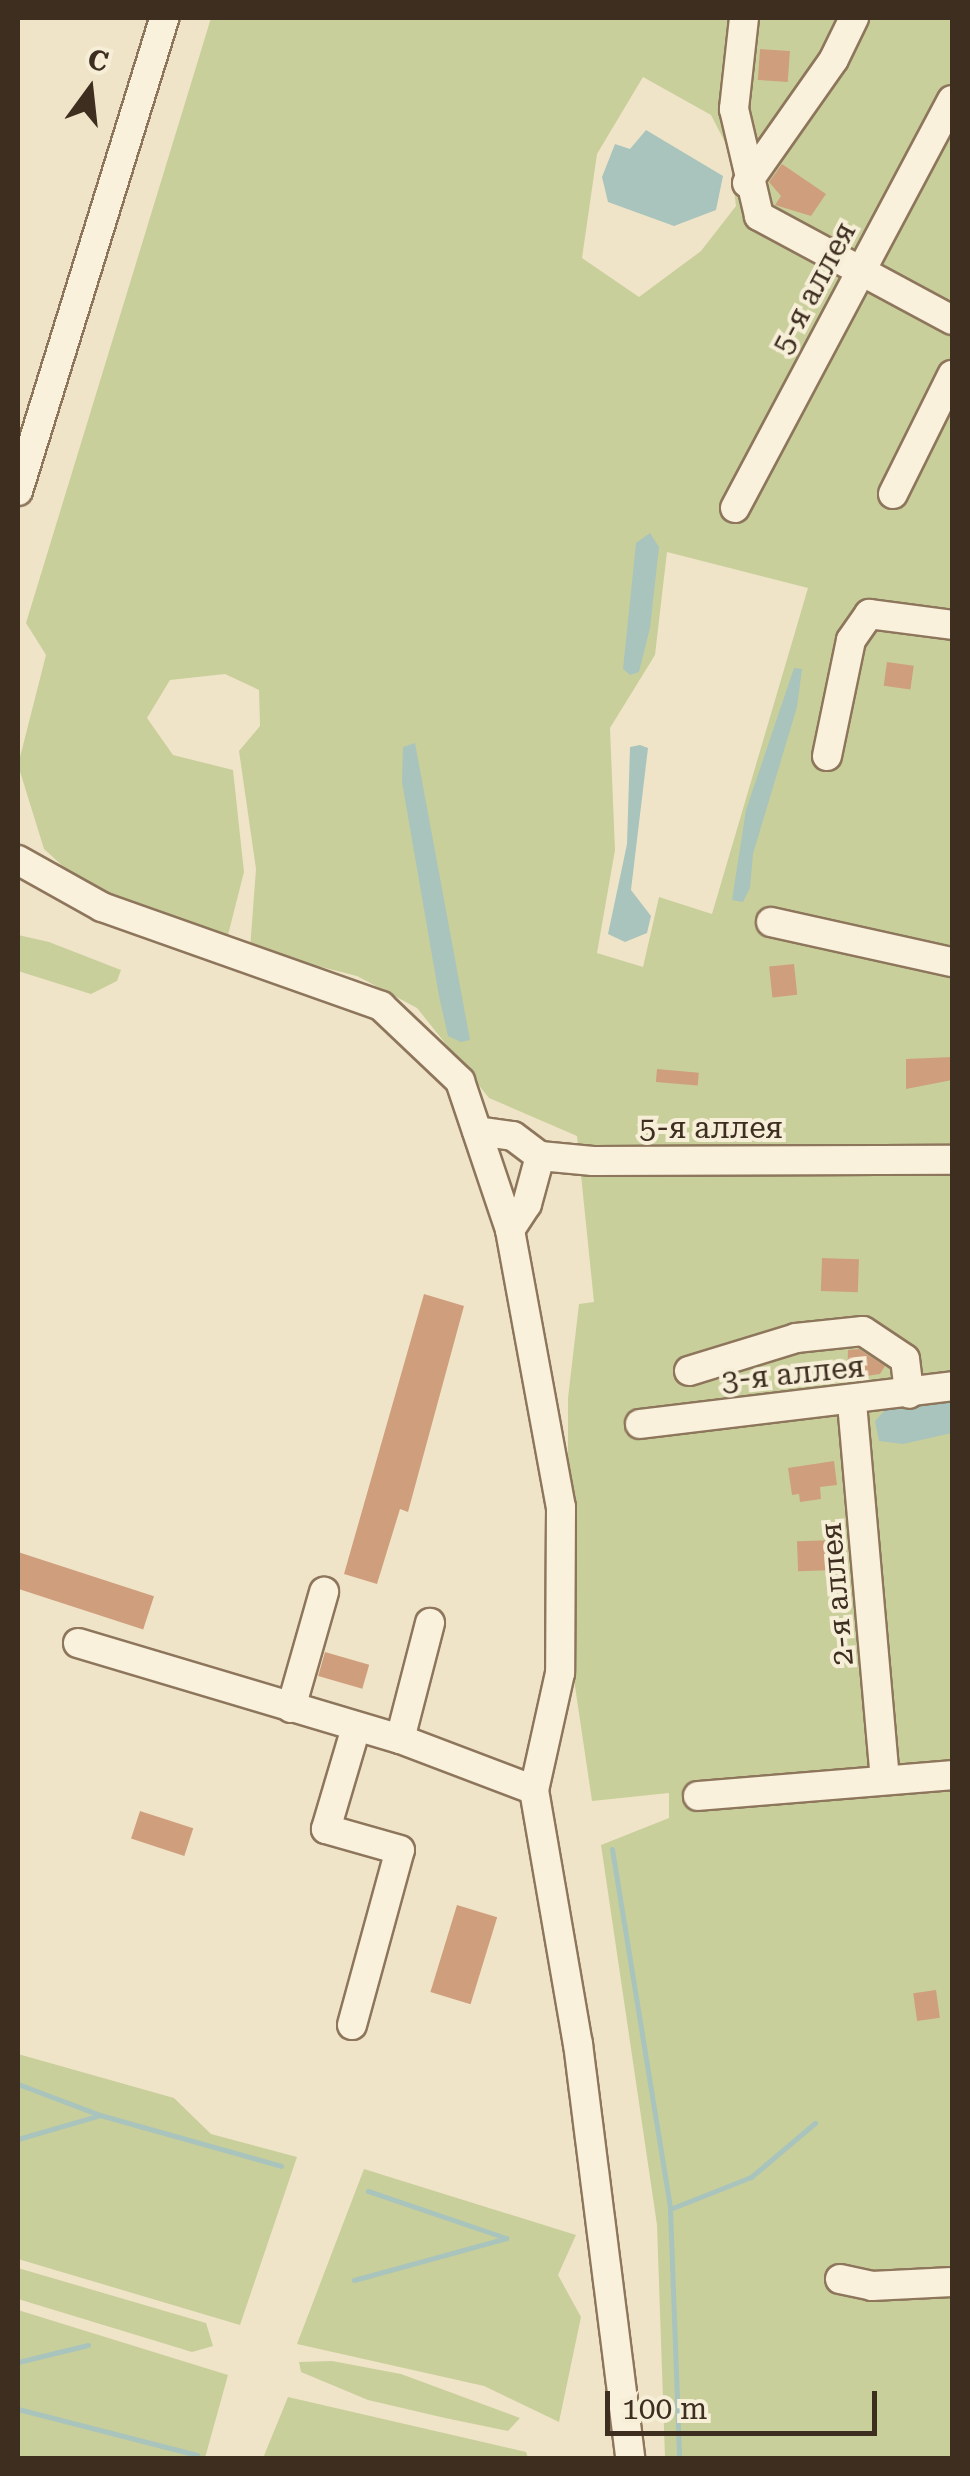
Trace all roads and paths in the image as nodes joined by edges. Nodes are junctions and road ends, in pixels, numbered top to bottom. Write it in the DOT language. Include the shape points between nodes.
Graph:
graph roads {
  1 [pos="164,18"];
  2 [pos="744,18"];
  3 [pos="854,18"];
  4 [pos="952,100"];
  5 [pos="747,183"];
  6 [pos="859,271"];
  7 [pos="952,320"];
  8 [pos="952,374"];
  9 [pos="18,492"];
  10 [pos="893,494"];
  11 [pos="735,508"];
  12 [pos="952,625"];
  13 [pos="827,756"];
  14 [pos="18,860"];
  15 [pos="770,922"];
  16 [pos="952,962"];
  17 [pos="474,1120"];
  18 [pos="540,1156"];
  19 [pos="952,1160"];
  20 [pos="510,1230"];
  21 [pos="689,1370"];
  22 [pos="952,1386"];
  23 [pos="909,1394"];
  24 [pos="852,1403"];
  25 [pos="640,1424"];
  26 [pos="324,1592"];
  27 [pos="430,1623"];
  28 [pos="78,1643"];
  29 [pos="290,1708"];
  30 [pos="356,1728"];
  31 [pos="400,1739"];
  32 [pos="952,1775"];
  33 [pos="885,1780"];
  34 [pos="534,1790"];
  35 [pos="698,1796"];
  36 [pos="352,2025"];
  37 [pos="840,2278"];
  38 [pos="952,2282"];
  39 [pos="630,2458"];
  1 -- 9 [label="street"];
  2 -- 5 [label="street" via="734,110"];
  3 -- 5 [label="street" via="834,59"];
  4 -- 6 [label="street, 5-я аллея"];
  5 -- 6 [label="street" via="759,216"];
  6 -- 7 [label="street"];
  6 -- 11 [label="street, 5-я аллея"];
  8 -- 10 [label="street"];
  12 -- 13 [label="street" via="869,614 852,640"];
  14 -- 17 [label="street" via="102,907 381,1006 460,1081"];
  15 -- 16 [label="street"];
  17 -- 18 [label="street, 5-я аллея"];
  17 -- 20 [label="street"];
  18 -- 19 [label="street, 5-я аллея"];
  18 -- 20 [label="street" via="527,1204"];
  20 -- 34 [label="street" via="561,1508 560,1673"];
  21 -- 23 [label="street" via="796,1338 862,1331 905,1359"];
  22 -- 23 [label="street, 3-я аллея"];
  23 -- 24 [label="street, 3-я аллея"];
  24 -- 25 [label="street, 3-я аллея"];
  24 -- 33 [label="street, 2-я аллея"];
  26 -- 29 [label="street"];
  27 -- 31 [label="street"];
  28 -- 29 [label="street"];
  29 -- 30 [label="street"];
  30 -- 31 [label="street"];
  30 -- 36 [label="street" via="326,1829 400,1850"];
  31 -- 34 [label="street"];
  32 -- 33 [label="street"];
  33 -- 35 [label="street"];
  34 -- 39 [label="street" via="578,2044"];
  37 -- 38 [label="street" via="872,2286"];
}
